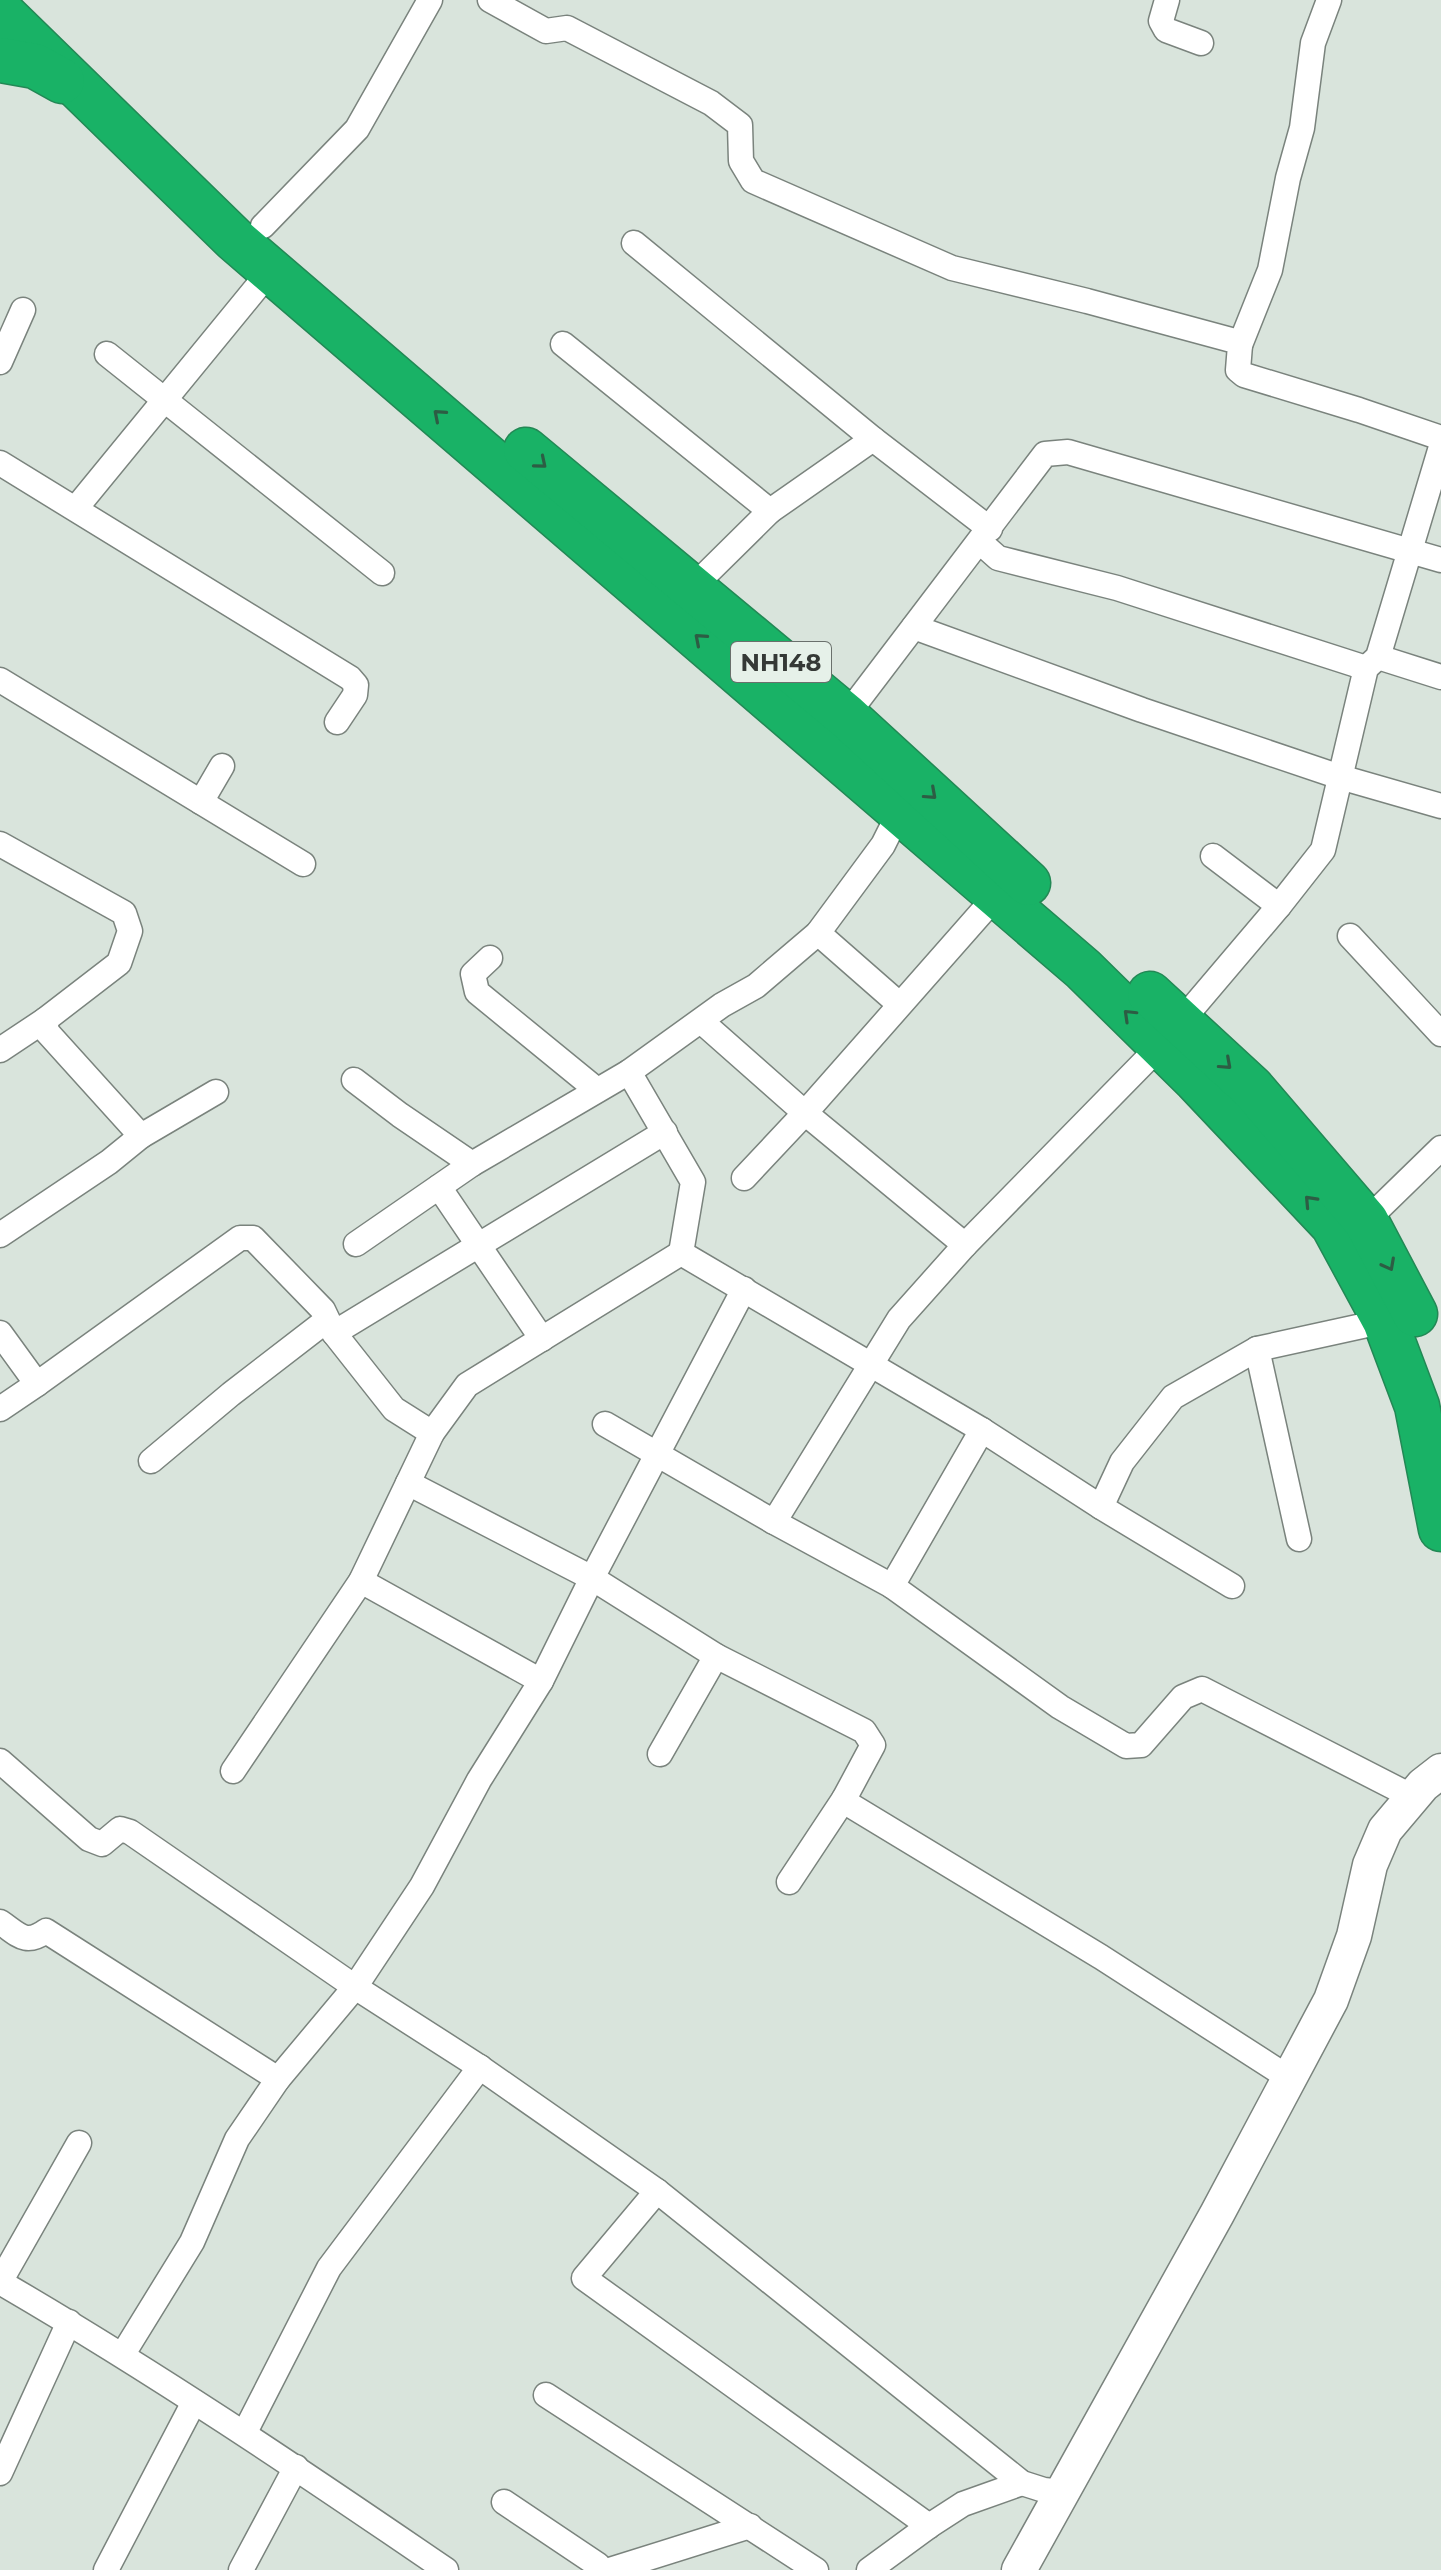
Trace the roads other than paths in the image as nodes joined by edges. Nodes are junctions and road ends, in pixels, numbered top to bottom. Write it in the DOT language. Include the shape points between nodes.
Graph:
graph roads {
  1 [pos="24,0"];
  2 [pos="430,0"];
  3 [pos="490,0"];
  4 [pos="1167,0"];
  5 [pos="1329,0"];
  6 [pos="0,11"];
  7 [pos="1201,43"];
  8 [pos="0,60"];
  9 [pos="85,93"];
  10 [pos="263,226"];
  11 [pos="634,243"];
  12 [pos="271,270"];
  13 [pos="23,310"];
  14 [pos="563,344"];
  15 [pos="1240,345"];
  16 [pos="107,354"];
  17 [pos="0,362"];
  18 [pos="164,399"];
  19 [pos="1441,438"];
  20 [pos="873,439"];
  21 [pos="1441,447"];
  22 [pos="0,463"];
  23 [pos="76,508"];
  24 [pos="770,511"];
  25 [pos="985,536"];
  26 [pos="1411,553"];
  27 [pos="1441,560"];
  28 [pos="382,573"];
  29 [pos="692,588"];
  30 [pos="914,627"];
  31 [pos="1372,662"];
  32 [pos="1441,677"];
  33 [pos="0,680"];
  34 [pos="846,716"];
  35 [pos="337,722"];
  36 [pos="222,766"];
  37 [pos="877,768"];
  38 [pos="1340,777"];
  39 [pos="201,802"];
  40 [pos="1441,806"];
  41 [pos="900,811"];
  42 [pos="0,844"];
  43 [pos="1213,856"];
  44 [pos="303,864"];
  45 [pos="997,895"];
  46 [pos="1279,906"];
  47 [pos="818,933"];
  48 [pos="1350,936"];
  49 [pos="490,958"];
  50 [pos="899,1004"];
  51 [pos="45,1020"];
  52 [pos="702,1022"];
  53 [pos="1171,1034"];
  54 [pos="1441,1034"];
  55 [pos="0,1050"];
  56 [pos="629,1072"];
  57 [pos="354,1080"];
  58 [pos="597,1090"];
  59 [pos="216,1092"];
  60 [pos="805,1113"];
  61 [pos="665,1132"];
  62 [pos="141,1136"];
  63 [pos="1441,1148"];
  64 [pos="472,1164"];
  65 [pos="744,1178"];
  66 [pos="439,1187"];
  67 [pos="1366,1221"];
  68 [pos="0,1235"];
  69 [pos="356,1244"];
  70 [pos="477,1244"];
  71 [pos="965,1245"];
  72 [pos="681,1253"];
  73 [pos="744,1289"];
  74 [pos="1385,1321"];
  75 [pos="331,1327"];
  76 [pos="0,1333"];
  77 [pos="542,1339"];
  78 [pos="1257,1349"];
  79 [pos="870,1363"];
  80 [pos="37,1384"];
  81 [pos="1441,1401"];
  82 [pos="0,1409"];
  83 [pos="605,1424"];
  84 [pos="982,1430"];
  85 [pos="432,1433"];
  86 [pos="658,1455"];
  87 [pos="151,1461"];
  88 [pos="408,1483"];
  89 [pos="1101,1507"];
  90 [pos="774,1522"];
  91 [pos="1441,1529"];
  92 [pos="1299,1539"];
  93 [pos="592,1578"];
  94 [pos="361,1581"];
  95 [pos="892,1586"];
  96 [pos="1232,1586"];
  97 [pos="716,1656"];
  98 [pos="541,1681"];
  99 [pos="660,1754"];
  100 [pos="0,1761"];
  101 [pos="233,1771"];
  102 [pos="1441,1771"];
  103 [pos="1413,1797"];
  104 [pos="844,1799"];
  105 [pos="789,1882"];
  106 [pos="0,1922"];
  107 [pos="355,1987"];
  108 [pos="480,2067"];
  109 [pos="1289,2078"];
  110 [pos="278,2079"];
  111 [pos="79,2143"];
  112 [pos="657,2191"];
  113 [pos="0,2282"];
  114 [pos="69,2322"];
  115 [pos="123,2354"];
  116 [pos="546,2395"];
  117 [pos="194,2402"];
  118 [pos="245,2432"];
  119 [pos="296,2467"];
  120 [pos="0,2473"];
  121 [pos="1022,2483"];
  122 [pos="1062,2492"];
  123 [pos="504,2502"];
  124 [pos="750,2526"];
  125 [pos="929,2526"];
  126 [pos="106,2570"];
  127 [pos="241,2570"];
  128 [pos="446,2570"];
  129 [pos="601,2570"];
  130 [pos="610,2570"];
  131 [pos="816,2570"];
  132 [pos="869,2570"];
  133 [pos="1019,2570"];
  1 -- 10 [label="highway, NH148"];
  2 -- 10 [label="street" via="357,129"];
  3 -- 15 [label="street" via="546,31 567,28 711,103 740,125 741,161 753,181 952,268"];
  4 -- 7 [label="street" via="1161,21 1166,30"];
  5 -- 15 [label="street" via="1313,43 1302,128 1270,270"];
  6 -- 9 [label="highway, NH148"];
  8 -- 9 [label="highway" via="35,66"];
  9 -- 12 [label="highway, NH148"];
  10 -- 29 [label="highway, NH148, one-way"];
  11 -- 20 [label="street"];
  12 -- 18 [label="street"];
  37 -- 12 [label="highway, NH148, one-way"];
  13 -- 17 [label="street"];
  14 -- 24 [label="street"];
  15 -- 19 [label="street" via="1238,370 1244,375"];
  16 -- 18 [label="street"];
  18 -- 23 [label="street"];
  18 -- 28 [label="street"];
  20 -- 24 [label="street"];
  20 -- 25 [label="street"];
  21 -- 26 [label="street"];
  22 -- 23 [label="street"];
  23 -- 35 [label="street" via="350,678 355,695"];
  24 -- 29 [label="street"];
  25 -- 26 [label="street" via="1045,454 1056,451"];
  25 -- 30 [label="street"];
  25 -- 31 [label="street" via="998,558"];
  26 -- 27 [label="street"];
  26 -- 31 [label="street"];
  29 -- 34 [label="highway, NH148"];
  30 -- 34 [label="street"];
  30 -- 38 [label="street"];
  31 -- 32 [label="street"];
  31 -- 38 [label="street"];
  33 -- 39 [label="street"];
  34 -- 37 [label="highway, NH148"];
  36 -- 39 [label="street"];
  37 -- 41 [label="highway, NH148"];
  37 -- 53 [label="highway, NH148, one-way"];
  38 -- 40 [label="street"];
  38 -- 46 [label="street" via="1323,850"];
  39 -- 44 [label="street"];
  41 -- 45 [label="highway, NH148"];
  41 -- 47 [label="street" via="883,845"];
  42 -- 51 [label="street" via="124,913 130,931 119,963"];
  43 -- 46 [label="street"];
  45 -- 50 [label="street"];
  53 -- 45 [label="highway, NH148, one-way" via="1083,969"];
  46 -- 53 [label="street"];
  47 -- 50 [label="street"];
  47 -- 52 [label="street" via="756,986"];
  48 -- 54 [label="street"];
  49 -- 58 [label="street" via="473,974 477,992"];
  50 -- 60 [label="street"];
  51 -- 55 [label="street"];
  51 -- 62 [label="street" via="47,1032"];
  52 -- 56 [label="street"];
  52 -- 60 [label="street"];
  53 -- 67 [label="highway, NH148, one-way" via="1252,1088"];
  53 -- 71 [label="street"];
  74 -- 53 [label="highway, NH148, one-way" via="1333,1225"];
  56 -- 58 [label="street"];
  56 -- 61 [label="street"];
  57 -- 64 [label="street"];
  58 -- 64 [label="street"];
  59 -- 62 [label="street"];
  60 -- 65 [label="street"];
  60 -- 71 [label="street"];
  61 -- 70 [label="street"];
  61 -- 72 [label="street" via="693,1182"];
  62 -- 68 [label="street"];
  63 -- 67 [label="street"];
  64 -- 66 [label="street"];
  66 -- 69 [label="street"];
  66 -- 70 [label="street"];
  67 -- 81 [label="highway, NH148, one-way" via="1413,1310"];
  70 -- 75 [label="street"];
  70 -- 77 [label="street"];
  71 -- 79 [label="street" via="899,1319"];
  72 -- 73 [label="street"];
  72 -- 77 [label="street"];
  73 -- 79 [label="street"];
  73 -- 86 [label="street"];
  74 -- 78 [label="street"];
  74 -- 91 [label="highway, NH148" via="1417,1406"];
  75 -- 80 [label="street" via="323,1310 253,1238 240,1238"];
  75 -- 85 [label="street" via="394,1409"];
  75 -- 87 [label="street" via="231,1394"];
  76 -- 80 [label="street"];
  77 -- 85 [label="street" via="467,1385"];
  78 -- 89 [label="street" via="1173,1397 1122,1462"];
  78 -- 92 [label="street"];
  79 -- 84 [label="street"];
  79 -- 90 [label="street"];
  80 -- 82 [label="street"];
  83 -- 86 [label="street"];
  84 -- 89 [label="street"];
  84 -- 95 [label="street"];
  85 -- 88 [label="street"];
  86 -- 90 [label="street"];
  86 -- 93 [label="street"];
  88 -- 93 [label="street"];
  88 -- 94 [label="street"];
  89 -- 96 [label="street"];
  90 -- 95 [label="street"];
  93 -- 97 [label="street"];
  93 -- 98 [label="street"];
  94 -- 98 [label="street"];
  94 -- 101 [label="street"];
  95 -- 103 [label="street" via="1060,1707 1126,1746 1141,1745 1183,1697 1202,1689"];
  97 -- 99 [label="street"];
  97 -- 104 [label="street" via="864,1731 873,1745"];
  98 -- 107 [label="street" via="422,1886"];
  100 -- 107 [label="street" via="89,1839 102,1844 120,1829 130,1832"];
  102 -- 103 [label="street"];
  103 -- 109 [label="street" via="1385,1830 1331,2000"];
  104 -- 105 [label="street"];
  104 -- 109 [label="street"];
  106 -- 110 [label="street" via="25,1939 46,1931"];
  107 -- 108 [label="street"];
  107 -- 110 [label="street"];
  108 -- 112 [label="street"];
  108 -- 118 [label="street" via="329,2268"];
  109 -- 122 [label="street"];
  110 -- 115 [label="street" via="237,2139 192,2242"];
  111 -- 113 [label="street"];
  112 -- 121 [label="street"];
  112 -- 125 [label="street" via="584,2278"];
  113 -- 114 [label="street"];
  114 -- 115 [label="street"];
  114 -- 120 [label="street"];
  115 -- 117 [label="street"];
  116 -- 124 [label="street"];
  117 -- 118 [label="street"];
  117 -- 126 [label="street"];
  118 -- 119 [label="street"];
  119 -- 127 [label="street"];
  119 -- 128 [label="street"];
  121 -- 122 [label="street"];
  121 -- 125 [label="street" via="963,2504"];
  122 -- 133 [label="street"];
  123 -- 129 [label="street"];
  124 -- 130 [label="street"];
  124 -- 131 [label="street"];
  125 -- 132 [label="street"];
}
